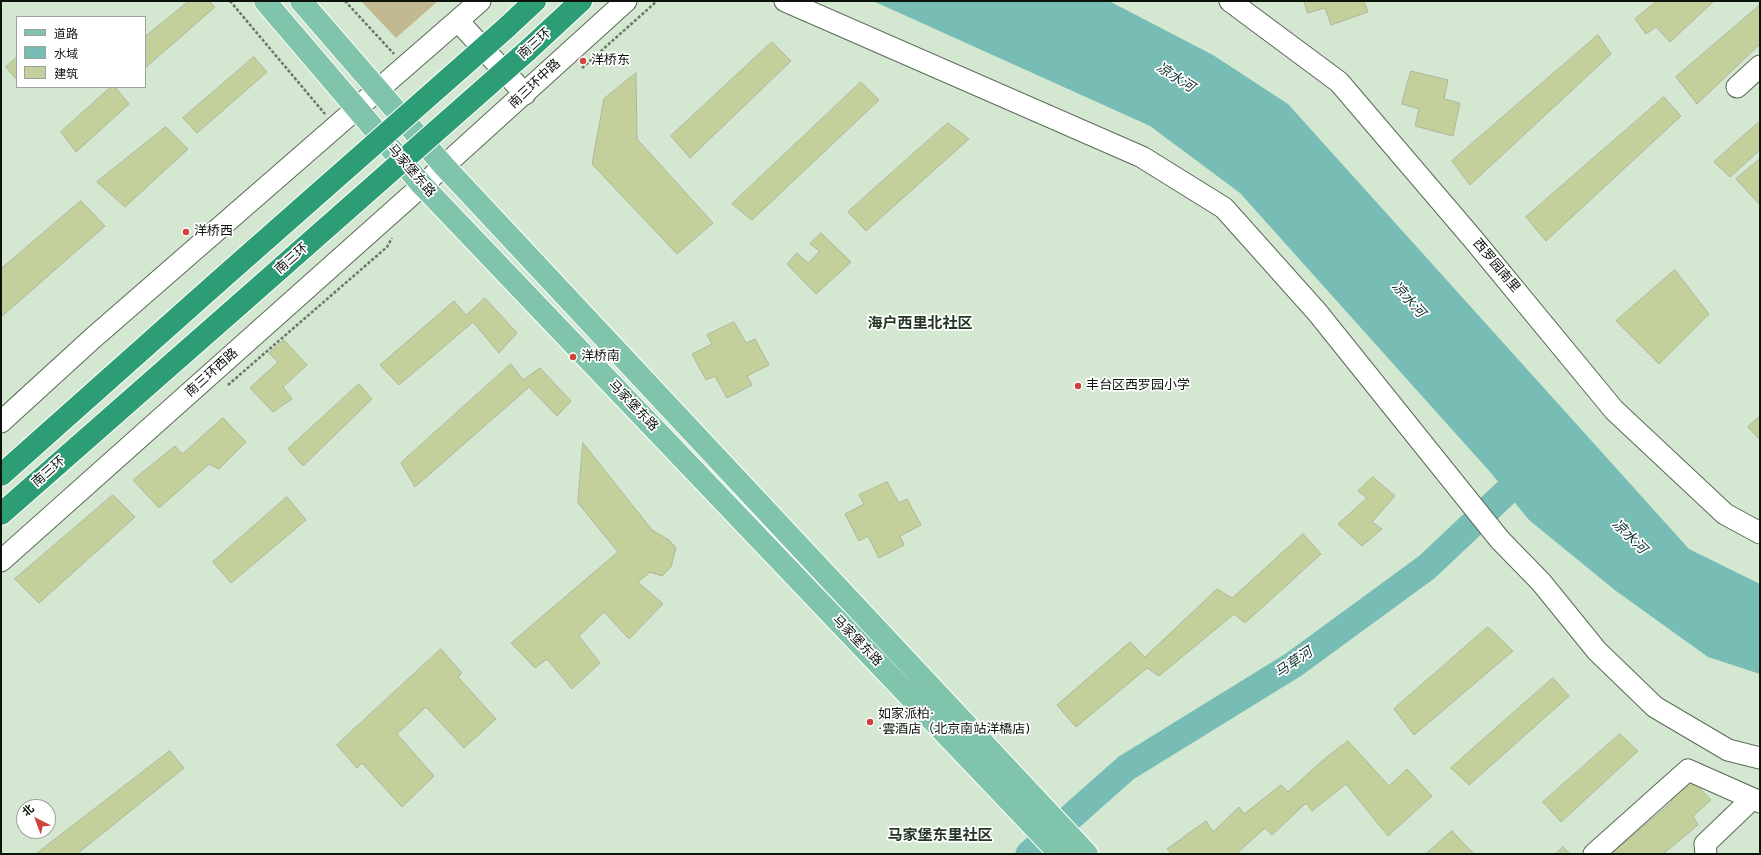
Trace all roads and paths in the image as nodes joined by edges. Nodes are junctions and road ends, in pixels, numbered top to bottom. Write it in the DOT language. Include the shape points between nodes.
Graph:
graph roads {
  1 [pos="230,1"];
  2 [pos="265,1"];
  3 [pos="301,1"];
  4 [pos="480,1"];
  5 [pos="535,1"];
  6 [pos="581,1"];
  7 [pos="626,1"];
  8 [pos="785,1"];
  9 [pos="1230,1"];
  10 [pos="458,21"];
  11 [pos="1760,66"];
  12 [pos="1737,87"];
  13 [pos="378,90"];
  14 [pos="525,94"];
  15 [pos="357,108"];
  16 [pos="336,127"];
  17 [pos="444,166"];
  18 [pos="422,186"];
  19 [pos="1,422"];
  20 [pos="1,474"];
  21 [pos="1,514"];
  22 [pos="1760,533"];
  23 [pos="1,561"];
  24 [pos="1760,758"];
  25 [pos="1005,782"];
  26 [pos="1756,801"];
  27 [pos="1060,854"];
  28 [pos="1087,854"];
  29 [pos="1594,854"];
  30 [pos="1706,854"];
  1 -- 16 [label="path"];
  2 -- 15 [label="main road, 马家堡东路"];
  3 -- 13 [label="main road, 马家堡东路"];
  4 -- 10 [label="street"];
  5 -- 20 [label="highway, bridge"];
  6 -- 21 [label="highway, 南三环, bridge"];
  7 -- 14 [label="street, 南三环中路"];
  8 -- 24 [label="street" via="1142,157 1224,208 1317,312 1500,540 1541,582 1597,651 1655,706 1728,750"];
  9 -- 22 [label="street, 西罗园南里" via="1339,82 1473,238 1614,410 1725,514"];
  10 -- 13 [label="street"];
  10 -- 14 [label="street"];
  11 -- 12 [label="street"];
  13 -- 15 [label="street"];
  13 -- 17 [label="main road, 马家堡东路"];
  14 -- 17 [label="street, 南三环中路"];
  15 -- 16 [label="street"];
  15 -- 18 [label="main road, 马家堡东路"];
  16 -- 19 [label="street" via="93,338"];
  17 -- 18 [label="street, 南三环中路"];
  17 -- 25 [label="main road, 马家堡东路"];
  18 -- 23 [label="street, 南三环西路"];
  18 -- 25 [label="main road, 马家堡东路"];
  25 -- 27 [label="main road"];
  25 -- 28 [label="main road"];
  26 -- 29 [label="street" via="1688,770"];
  26 -- 30 [label="street" via="1705,844"];
}
